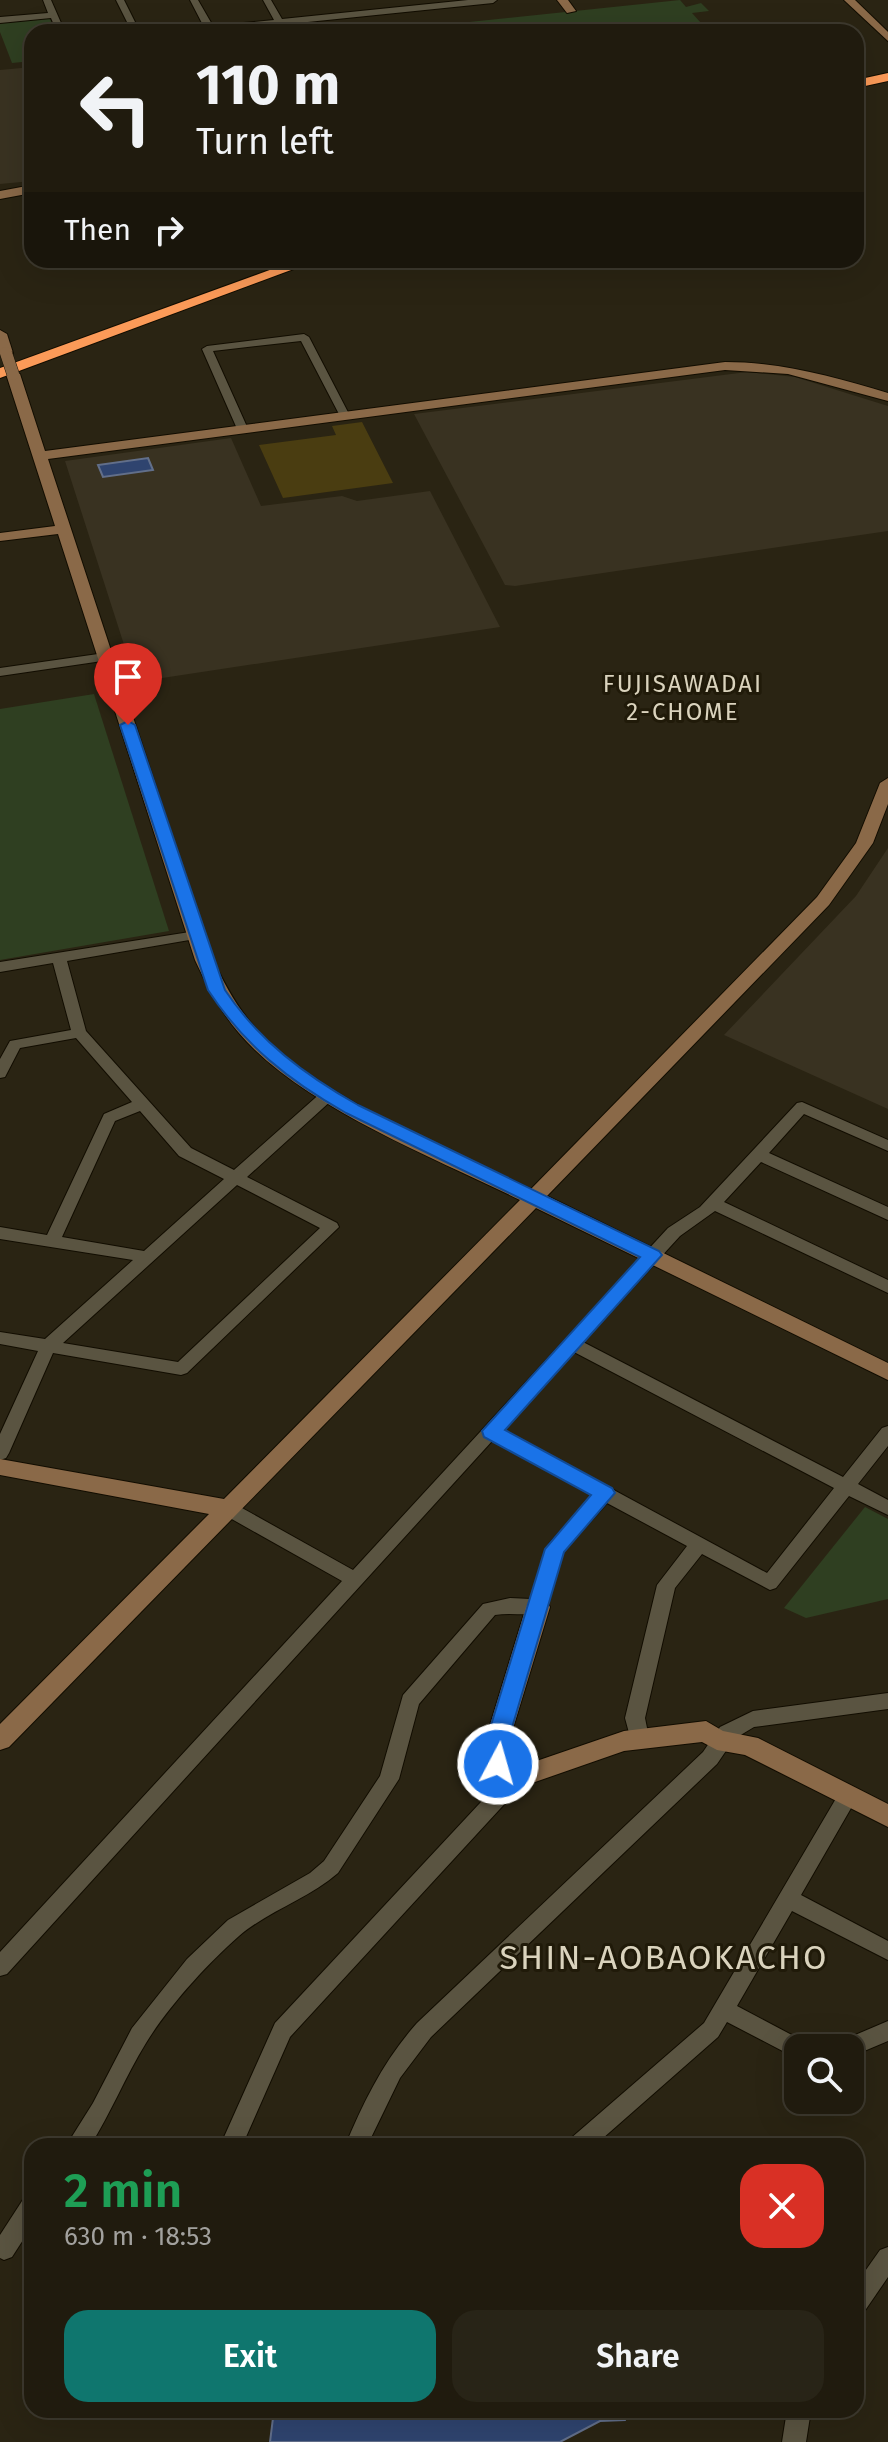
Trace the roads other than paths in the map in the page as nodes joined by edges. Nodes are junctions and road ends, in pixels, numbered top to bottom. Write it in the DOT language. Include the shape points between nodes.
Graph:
graph roads {
  1 [pos="47,0"];
  2 [pos="120,0"];
  3 [pos="194,0"];
  4 [pos="267,0"];
  5 [pos="489,0"];
  6 [pos="562,0"];
  7 [pos="849,0"];
  8 [pos="855,0"];
  9 [pos="416,4"];
  10 [pos="571,11"];
  11 [pos="54,15"];
  12 [pos="0,20"];
  13 [pos="280,22"];
  14 [pos="58,24"];
  15 [pos="132,24"];
  16 [pos="207,24"];
  17 [pos="260,24"];
  18 [pos="888,27"];
  19 [pos="888,38"];
  20 [pos="888,74"];
  21 [pos="864,77"];
  22 [pos="864,82"];
  23 [pos="888,87"];
  24 [pos="864,92"];
  25 [pos="24,190"];
  26 [pos="0,195"];
  27 [pos="267,268"];
  28 [pos="288,268"];
  29 [pos="0,334"];
  30 [pos="5,366"];
  31 [pos="888,397"];
  32 [pos="345,416"];
  33 [pos="242,429"];
  34 [pos="40,456"];
  35 [pos="64,529"];
  36 [pos="0,537"];
  37 [pos="105,657"];
  38 [pos="0,672"];
  39 [pos="888,783"];
  40 [pos="196,935"];
  41 [pos="59,957"];
  42 [pos="0,967"];
  43 [pos="79,1033"];
  44 [pos="0,1073"];
  45 [pos="328,1095"];
  46 [pos="142,1104"];
  47 [pos="888,1146"];
  48 [pos="758,1154"];
  49 [pos="235,1178"];
  50 [pos="534,1198"];
  51 [pos="713,1203"];
  52 [pos="888,1214"];
  53 [pos="0,1233"];
  54 [pos="52,1241"];
  55 [pos="652,1255"];
  56 [pos="148,1257"];
  57 [pos="888,1287"];
  58 [pos="0,1338"];
  59 [pos="572,1344"];
  60 [pos="48,1346"];
  61 [pos="888,1372"];
  62 [pos="491,1431"];
  63 [pos="888,1433"];
  64 [pos="0,1453"];
  65 [pos="0,1467"];
  66 [pos="847,1486"];
  67 [pos="605,1493"];
  68 [pos="227,1508"];
  69 [pos="888,1508"];
  70 [pos="699,1545"];
  71 [pos="354,1579"];
  72 [pos="538,1607"];
  73 [pos="888,1701"];
  74 [pos="639,1738"];
  75 [pos="0,1740"];
  76 [pos="717,1740"];
  77 [pos="515,1779"];
  78 [pos="848,1796"];
  79 [pos="888,1816"];
  80 [pos="788,1899"];
  81 [pos="888,1951"];
  82 [pos="0,1967"];
  83 [pos="723,2009"];
  84 [pos="888,2031"];
  85 [pos="864,2041"];
  86 [pos="784,2042"];
  87 [pos="82,2138"];
  88 [pos="235,2138"];
  89 [pos="359,2138"];
  90 [pos="587,2138"];
  91 [pos="24,2218"];
  92 [pos="0,2247"];
  93 [pos="888,2258"];
  94 [pos="864,2292"];
  95 [pos="798,2418"];
  96 [pos="794,2442"];
  1 -- 11 [label="street"];
  2 -- 15 [label="street"];
  3 -- 16 [label="street"];
  4 -- 13 [label="street"];
  5 -- 9 [label="street"];
  6 -- 10 [label="street"];
  7 -- 19 [label="street"];
  8 -- 18 [label="street"];
  9 -- 13 [label="street"];
  11 -- 12 [label="street"];
  11 -- 14 [label="street"];
  13 -- 17 [label="street"];
  20 -- 21 [label="highway"];
  20 -- 22 [label="highway"];
  23 -- 24 [label="highway"];
  25 -- 26 [label="street"];
  27 -- 30 [label="highway"];
  28 -- 30 [label="highway"];
  29 -- 30 [label="street"];
  30 -- 34 [label="street"];
  31 -- 32 [label="street" via="800,371 743,365"];
  32 -- 33 [label="street"];
  32 -- 33 [label="street" via="304,337 207,349"];
  33 -- 34 [label="street"];
  34 -- 35 [label="street"];
  35 -- 36 [label="street"];
  35 -- 37 [label="street"];
  37 -- 38 [label="street"];
  37 -- 40 [label="street"];
  39 -- 50 [label="street" via="864,843 823,901"];
  40 -- 41 [label="street"];
  40 -- 45 [label="street" via="216,990 236,1020 274,1057"];
  41 -- 42 [label="street"];
  41 -- 43 [label="street"];
  43 -- 44 [label="street" via="15,1044"];
  43 -- 46 [label="street"];
  45 -- 49 [label="street"];
  45 -- 50 [label="street"];
  46 -- 49 [label="street" via="185,1152"];
  46 -- 54 [label="street" via="109,1118"];
  47 -- 48 [label="street" via="802,1107"];
  48 -- 51 [label="street"];
  48 -- 52 [label="street"];
  49 -- 56 [label="street"];
  49 -- 60 [label="street" via="331,1227 181,1369"];
  50 -- 55 [label="street"];
  50 -- 68 [label="street"];
  51 -- 55 [label="street"];
  51 -- 57 [label="street"];
  53 -- 54 [label="street"];
  54 -- 56 [label="street"];
  55 -- 59 [label="street"];
  55 -- 61 [label="street"];
  56 -- 60 [label="street"];
  58 -- 60 [label="street"];
  59 -- 62 [label="street"];
  59 -- 66 [label="street"];
  60 -- 64 [label="street"];
  62 -- 67 [label="street"];
  62 -- 71 [label="street"];
  63 -- 66 [label="street"];
  65 -- 68 [label="street"];
  66 -- 69 [label="street"];
  66 -- 70 [label="street" via="770,1583"];
  67 -- 70 [label="street"];
  67 -- 72 [label="street" via="555,1549"];
  68 -- 71 [label="street"];
  68 -- 75 [label="street"];
  70 -- 74 [label="street" via="666,1585 635,1718"];
  71 -- 82 [label="street"];
  72 -- 77 [label="street" via="495,1748 498,1764"];
  72 -- 87 [label="street" via="490,1609 472,1628 410,1701 389,1779 331,1867 235,1927 194,1966 139,2035"];
  73 -- 76 [label="street" via="753,1719"];
  74 -- 76 [label="street" via="706,1731"];
  74 -- 77 [label="street"];
  76 -- 78 [label="street" via="749,1745"];
  76 -- 89 [label="street" via="710,1758 398,2058"];
  77 -- 88 [label="street" via="282,2030"];
  78 -- 79 [label="street"];
  78 -- 80 [label="street"];
  80 -- 81 [label="street"];
  80 -- 83 [label="street"];
  83 -- 86 [label="street"];
  83 -- 90 [label="street" via="711,2030"];
  84 -- 85 [label="street"];
  91 -- 92 [label="street" via="4,2249"];
  93 -- 94 [label="street"];
  95 -- 96 [label="street"];
}
